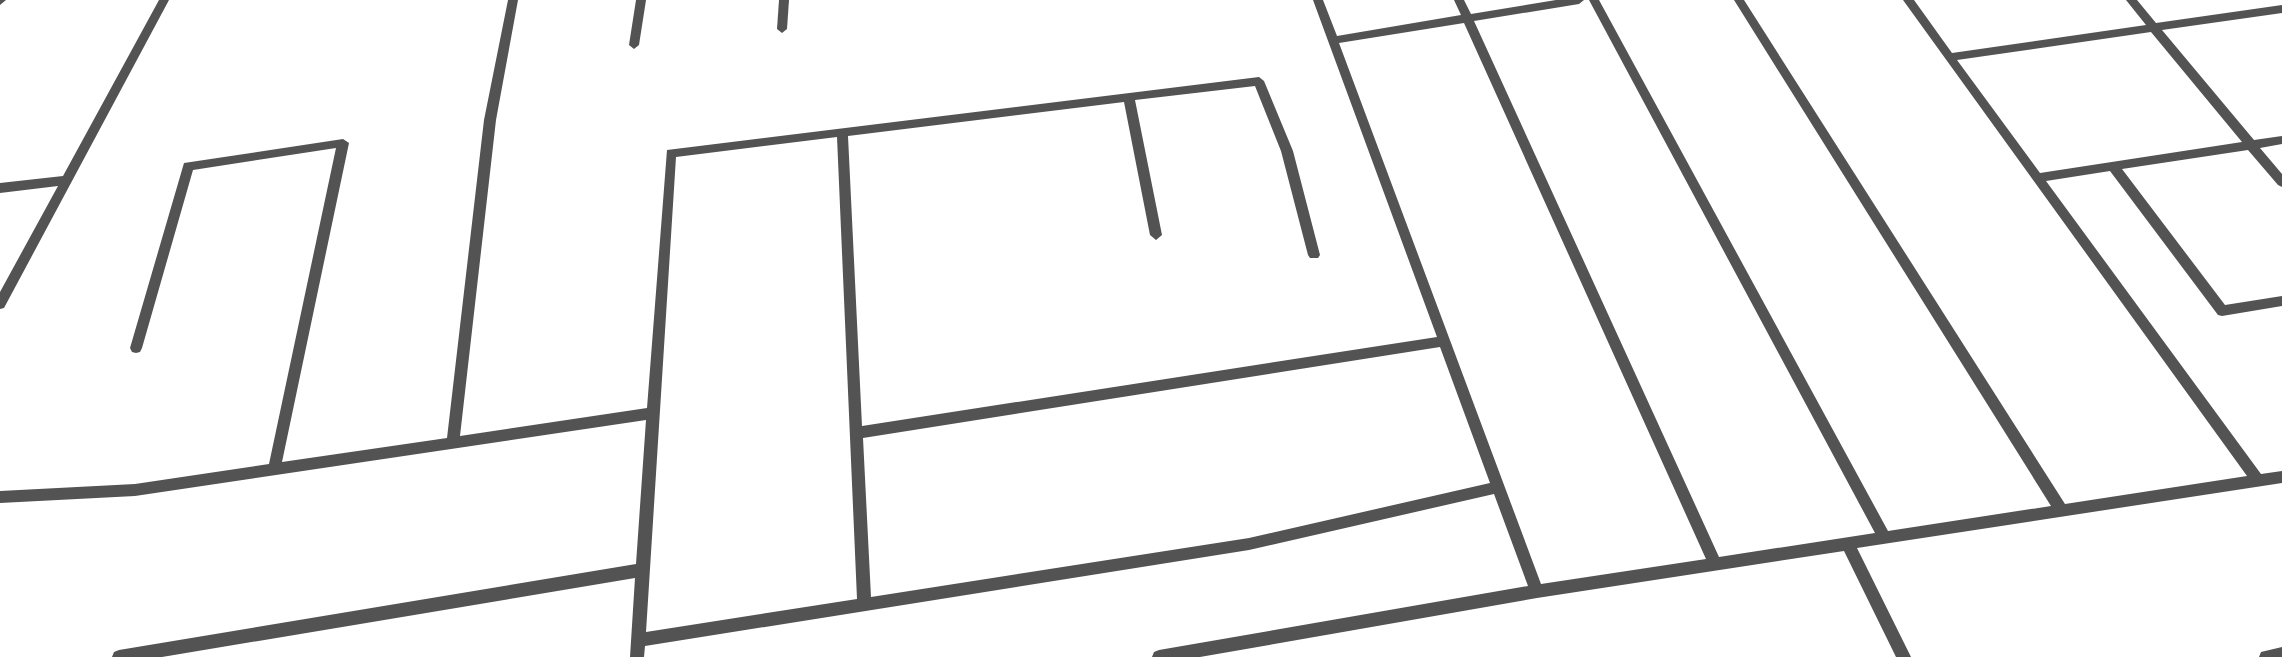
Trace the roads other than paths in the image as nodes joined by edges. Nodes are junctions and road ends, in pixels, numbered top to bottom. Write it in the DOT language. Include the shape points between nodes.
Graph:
graph roads {
  1 [pos="164,0"];
  2 [pos="513,0"];
  3 [pos="641,0"];
  4 [pos="784,0"];
  5 [pos="1318,0"];
  6 [pos="1460,0"];
  7 [pos="1579,0"];
  8 [pos="1594,0"];
  9 [pos="1739,0"];
  10 [pos="1908,0"];
  11 [pos="2131,0"];
  12 [pos="2282,9"];
  13 [pos="1468,18"];
  14 [pos="782,29"];
  15 [pos="2155,29"];
  16 [pos="1333,40"];
  17 [pos="634,45"];
  18 [pos="1949,57"];
  19 [pos="1129,98"];
  20 [pos="842,133"];
  21 [pos="2282,140"];
  22 [pos="2251,145"];
  23 [pos="2113,166"];
  24 [pos="2037,178"];
  25 [pos="66,180"];
  26 [pos="2282,182"];
  27 [pos="0,188"];
  28 [pos="1156,235"];
  29 [pos="1314,255"];
  30 [pos="2282,301"];
  31 [pos="0,304"];
  32 [pos="1445,341"];
  33 [pos="136,348"];
  34 [pos="654,413"];
  35 [pos="856,434"];
  36 [pos="453,443"];
  37 [pos="274,470"];
  38 [pos="2282,478"];
  39 [pos="2258,481"];
  40 [pos="1499,487"];
  41 [pos="0,497"];
  42 [pos="2062,511"];
  43 [pos="1884,538"];
  44 [pos="1848,544"];
  45 [pos="1715,564"];
  46 [pos="643,570"];
  47 [pos="1537,591"];
  48 [pos="864,604"];
  49 [pos="638,640"];
  50 [pos="1196,654"];
  51 [pos="2282,654"];
  52 [pos="119,657"];
  53 [pos="637,657"];
  54 [pos="1159,657"];
  55 [pos="1904,657"];
  56 [pos="2266,657"];
  1 -- 25 [label="street"];
  2 -- 36 [label="street" via="490,120"];
  3 -- 17 [label="street"];
  4 -- 14 [label="street"];
  5 -- 16 [label="street"];
  6 -- 13 [label="street"];
  7 -- 13 [label="street"];
  8 -- 43 [label="street"];
  9 -- 42 [label="street"];
  10 -- 18 [label="street"];
  11 -- 15 [label="street"];
  12 -- 15 [label="street"];
  13 -- 16 [label="street"];
  13 -- 45 [label="street"];
  15 -- 18 [label="street"];
  15 -- 22 [label="street"];
  16 -- 32 [label="street"];
  18 -- 24 [label="street"];
  19 -- 20 [label="street"];
  19 -- 28 [label="street"];
  19 -- 29 [label="street" via="1259,81 1288,150"];
  20 -- 34 [label="street" via="671,153"];
  20 -- 35 [label="street"];
  21 -- 22 [label="street"];
  22 -- 23 [label="street"];
  22 -- 26 [label="street"];
  23 -- 24 [label="street"];
  23 -- 30 [label="street" via="2222,311"];
  24 -- 39 [label="street"];
  25 -- 27 [label="street"];
  25 -- 31 [label="street"];
  32 -- 35 [label="street"];
  32 -- 40 [label="street"];
  33 -- 37 [label="street" via="188,166 343,143"];
  34 -- 36 [label="street"];
  34 -- 46 [label="street"];
  35 -- 48 [label="street"];
  36 -- 37 [label="street"];
  37 -- 41 [label="street" via="135,490"];
  38 -- 39 [label="street"];
  39 -- 42 [label="street"];
  40 -- 47 [label="street"];
  40 -- 48 [label="street" via="1249,544"];
  42 -- 43 [label="street"];
  43 -- 44 [label="street"];
  44 -- 45 [label="street"];
  44 -- 55 [label="street"];
  45 -- 47 [label="street"];
  46 -- 49 [label="street"];
  46 -- 52 [label="street"];
  47 -- 50 [label="street"];
  48 -- 49 [label="street"];
  49 -- 53 [label="street"];
  50 -- 54 [label="street"];
  51 -- 56 [label="street"];
}
